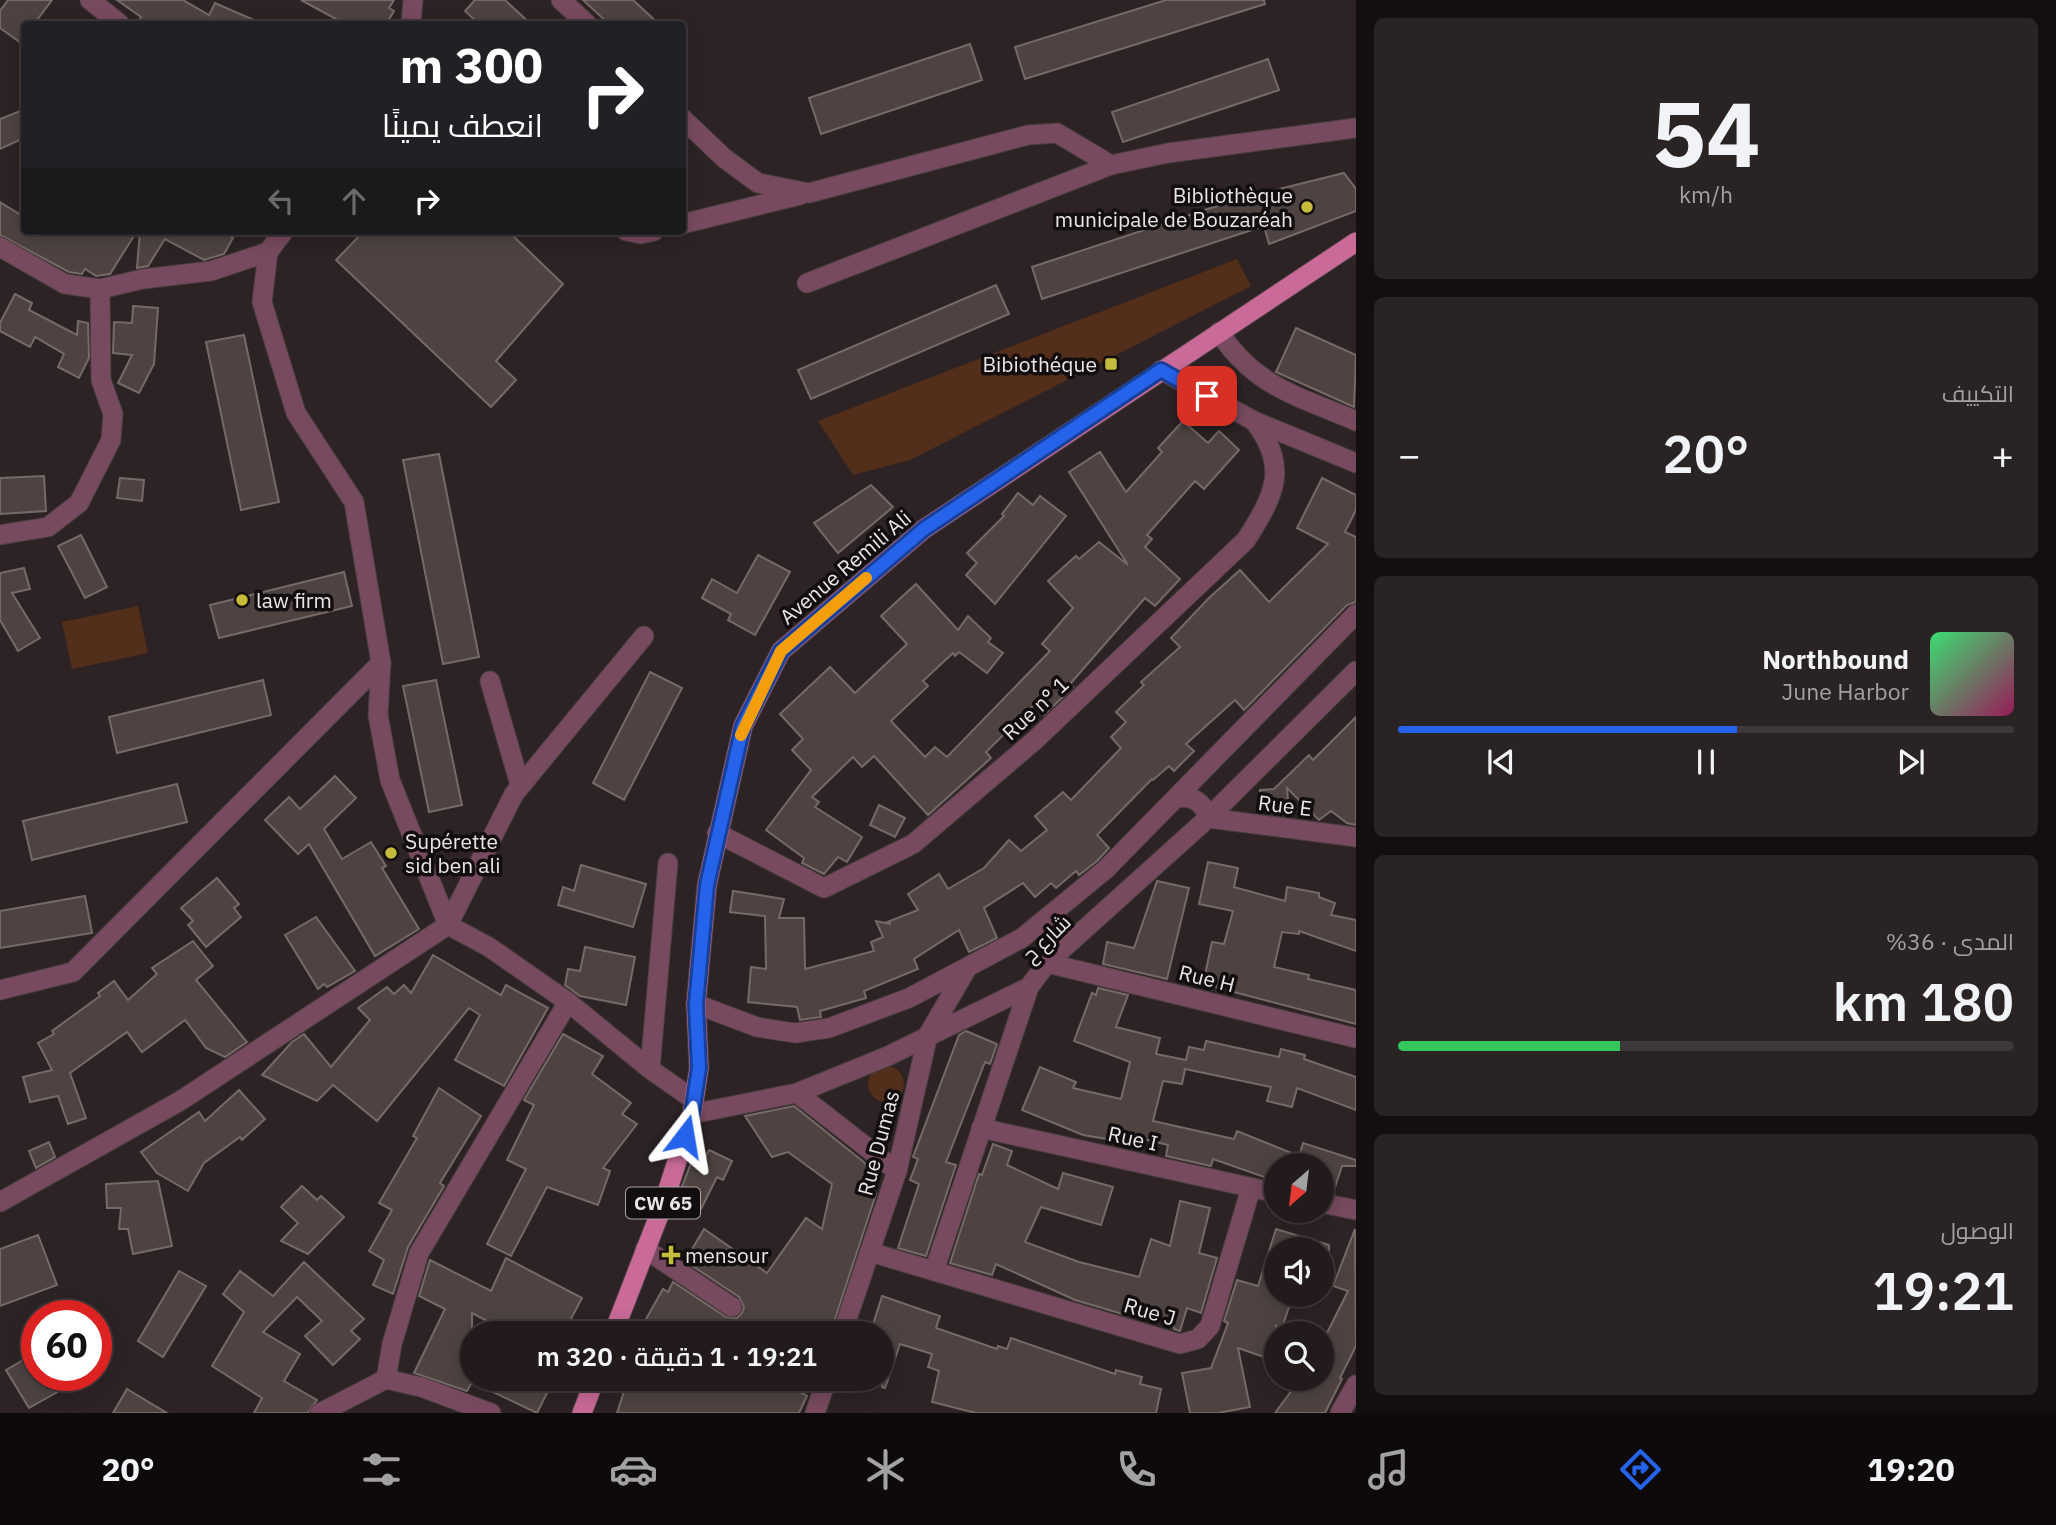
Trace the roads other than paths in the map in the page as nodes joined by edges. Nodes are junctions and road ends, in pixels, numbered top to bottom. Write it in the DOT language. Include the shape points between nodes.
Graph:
graph roads {
  1 [pos="90,0"];
  2 [pos="413,0"];
  3 [pos="561,0"];
  4 [pos="116,21"];
  5 [pos="411,21"];
  6 [pos="584,21"];
  7 [pos="686,122"];
  8 [pos="1356,128"];
  9 [pos="1111,166"];
  10 [pos="809,192"];
  11 [pos="686,223"];
  12 [pos="281,235"];
  13 [pos="1356,242"];
  14 [pos="0,247"];
  15 [pos="268,252"];
  16 [pos="807,283"];
  17 [pos="100,289"];
  18 [pos="1219,332"];
  19 [pos="1161,370"];
  20 [pos="1254,421"];
  21 [pos="1356,421"];
  22 [pos="1356,463"];
  23 [pos="0,535"];
  24 [pos="1356,614"];
  25 [pos="644,636"];
  26 [pos="381,663"];
  27 [pos="1356,671"];
  28 [pos="490,681"];
  29 [pos="1217,756"];
  30 [pos="1244,780"];
  31 [pos="520,785"];
  32 [pos="1177,798"];
  33 [pos="1208,818"];
  34 [pos="718,833"];
  35 [pos="1356,837"];
  36 [pos="668,863"];
  37 [pos="448,925"];
  38 [pos="1046,963"];
  39 [pos="967,969"];
  40 [pos="1030,987"];
  41 [pos="0,990"];
  42 [pos="568,1002"];
  43 [pos="696,1004"];
  44 [pos="928,1035"];
  45 [pos="1356,1038"];
  46 [pos="650,1069"];
  47 [pos="797,1093"];
  48 [pos="693,1107"];
  49 [pos="981,1128"];
  50 [pos="897,1171"];
  51 [pos="1251,1188"];
  52 [pos="1264,1191"];
  53 [pos="0,1202"];
  54 [pos="1334,1206"];
  55 [pos="1356,1210"];
  56 [pos="645,1249"];
  57 [pos="870,1252"];
  58 [pos="934,1271"];
  59 [pos="732,1307"];
  60 [pos="618,1321"];
  61 [pos="846,1321"];
  62 [pos="386,1379"];
  63 [pos="1356,1385"];
  64 [pos="590,1391"];
  65 [pos="823,1391"];
  66 [pos="320,1413"];
  67 [pos="491,1413"];
  68 [pos="582,1413"];
  69 [pos="815,1413"];
  70 [pos="1340,1413"];
  1 -- 4 [label="street"];
  2 -- 5 [label="street"];
  3 -- 6 [label="street"];
  7 -- 10 [label="street" via="758,183"];
  8 -- 9 [label="street" via="1168,153"];
  9 -- 10 [label="street" via="1057,133 1028,135"];
  9 -- 16 [label="street"];
  10 -- 11 [label="street"];
  12 -- 15 [label="street"];
  13 -- 18 [label="main road, Avenue Remili Ali / CW 65"];
  14 -- 17 [label="street" via="65,284"];
  15 -- 17 [label="street" via="211,271"];
  15 -- 26 [label="street" via="262,302 296,413 354,502"];
  17 -- 23 [label="street" via="101,380 113,414 111,440 79,503 48,527"];
  18 -- 19 [label="main road, Avenue Remili Ali / CW 65"];
  18 -- 21 [label="street" via="1241,362 1267,383"];
  19 -- 20 [label="street"];
  19 -- 34 [label="main road, Avenue Remili Ali / CW 65" via="924,529 781,651 743,726"];
  20 -- 22 [label="street"];
  20 -- 34 [label="street, Rue n° 1" via="1270,441 1275,485 1269,505 1246,540 1034,741 913,844 824,888"];
  24 -- 29 [label="street"];
  25 -- 31 [label="street"];
  26 -- 37 [label="street" via="378,715 390,780"];
  26 -- 41 [label="street" via="73,972"];
  27 -- 30 [label="street, شارع ح"];
  28 -- 31 [label="street"];
  29 -- 30 [label="street" via="1217,769 1225,779"];
  29 -- 32 [label="street"];
  30 -- 33 [label="street, شارع ح"];
  31 -- 37 [label="street"];
  32 -- 33 [label="street" via="1200,803"];
  32 -- 39 [label="street" via="1055,912 1022,938"];
  33 -- 35 [label="street, Rue E"];
  33 -- 38 [label="street, شارع ح"];
  34 -- 43 [label="main road, Avenue Remili Ali / CW 65" via="707,885"];
  36 -- 46 [label="street"];
  37 -- 42 [label="street" via="489,947"];
  37 -- 53 [label="street" via="180,1101"];
  38 -- 40 [label="street, شارع ح"];
  38 -- 45 [label="street, Rue H"];
  39 -- 43 [label="street" via="909,998 829,1028 795,1033 757,1027"];
  39 -- 44 [label="street, Rue Dumas"];
  40 -- 44 [label="street, شارع ح"];
  40 -- 49 [label="street"];
  42 -- 46 [label="street"];
  42 -- 62 [label="street" via="419,1253"];
  43 -- 48 [label="main road, Avenue Remili Ali / CW 65" via="699,1068"];
  44 -- 47 [label="street, شارع ح"];
  44 -- 50 [label="street, Rue Dumas"];
  46 -- 48 [label="street"];
  47 -- 48 [label="street, شارع ح"];
  47 -- 50 [label="street"];
  48 -- 56 [label="main road, Avenue Remili Ali / CW 65"];
  49 -- 51 [label="street, Rue I"];
  49 -- 58 [label="street"];
  50 -- 57 [label="street, Rue Dumas"];
  51 -- 52 [label="street, Rue I"];
  51 -- 58 [label="street, Rue J" via="1210,1326 1189,1342 1180,1344"];
  54 -- 55 [label="street"];
  56 -- 59 [label="street"];
  56 -- 60 [label="main road, Avenue Remili Ali / CW 65"];
  57 -- 58 [label="street"];
  57 -- 61 [label="street, Rue Dumas"];
  62 -- 66 [label="street"];
  62 -- 67 [label="street"];
  63 -- 70 [label="street"];
  64 -- 68 [label="main road"];
  65 -- 69 [label="street"];
}
